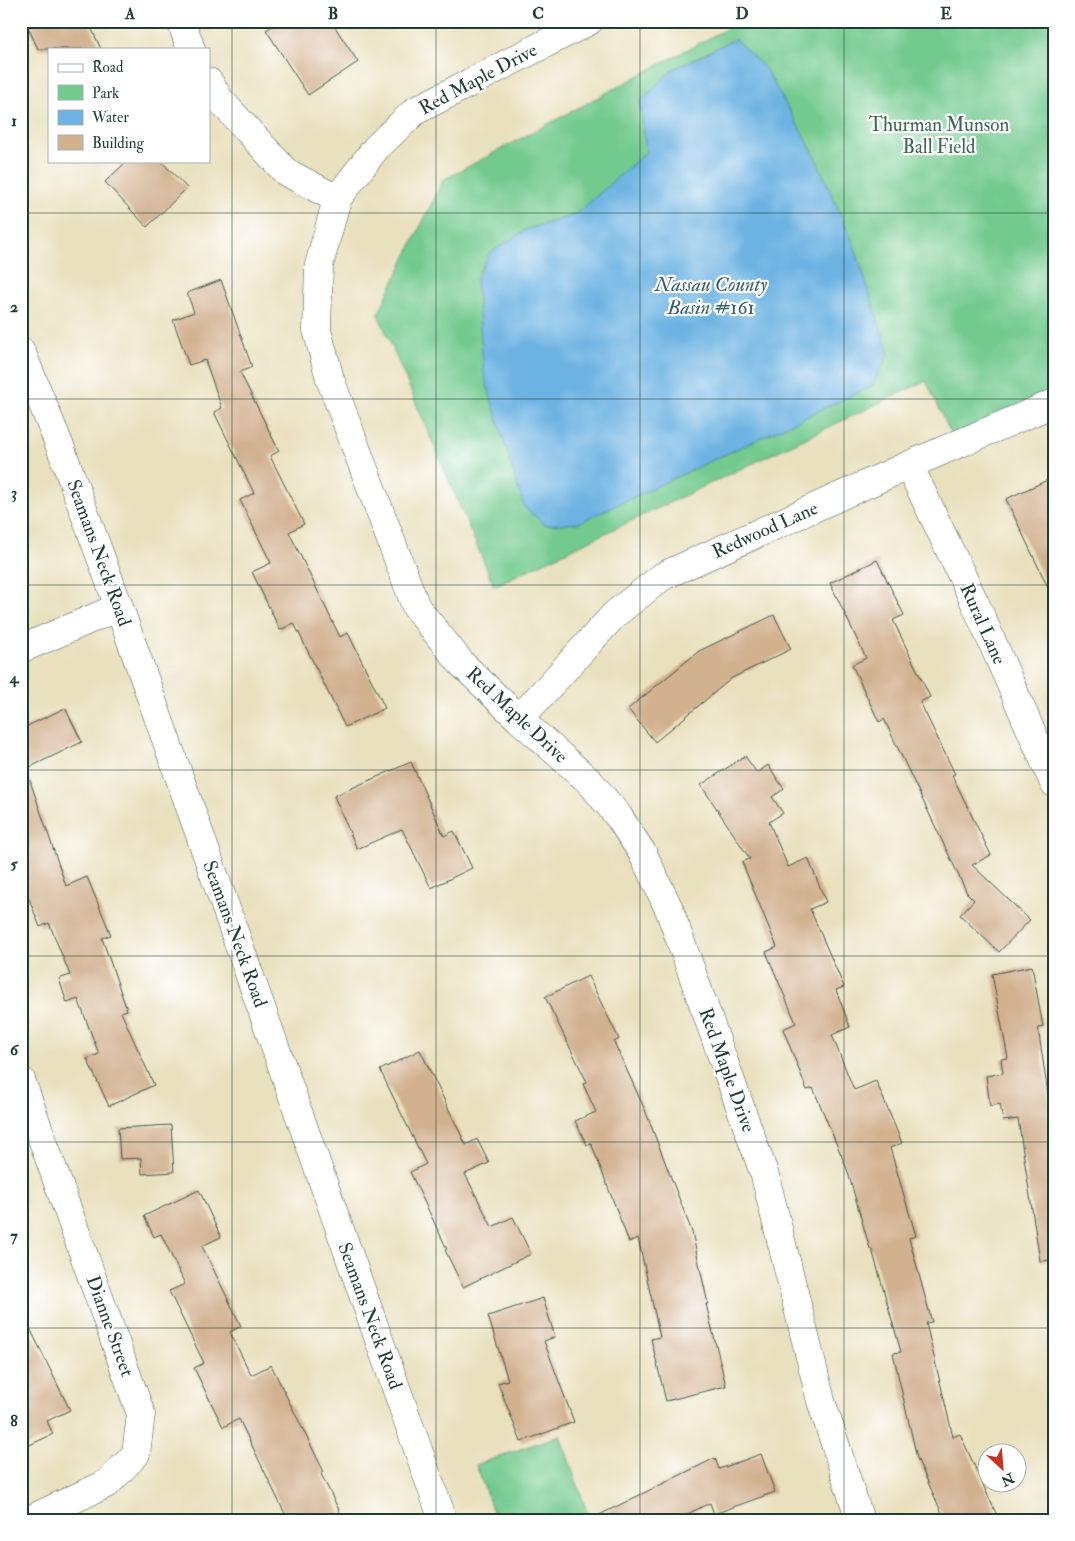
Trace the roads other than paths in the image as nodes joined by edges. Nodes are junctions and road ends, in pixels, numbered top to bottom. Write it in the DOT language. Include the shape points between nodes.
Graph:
graph roads {
  1 [pos="181,21"];
  2 [pos="589,21"];
  3 [pos="191,48"];
  4 [pos="210,84"];
  5 [pos="337,199"];
  6 [pos="21,351"];
  7 [pos="1054,404"];
  8 [pos="908,466"];
  9 [pos="119,607"];
  10 [pos="21,649"];
  11 [pos="519,719"];
  12 [pos="1054,783"];
  13 [pos="21,1080"];
  14 [pos="29,1520"];
  15 [pos="443,1520"];
  16 [pos="860,1520"];
  1 -- 3 [label="street"];
  2 -- 5 [label="street, Red Maple Drive" via="415,111 376,148"];
  4 -- 5 [label="street" via="220,100 286,172"];
  5 -- 11 [label="street, Red Maple Drive" via="320,265 317,330 330,379 416,607 461,663"];
  6 -- 9 [label="street, Seamans Neck Road"];
  7 -- 8 [label="street, Redwood Lane"];
  8 -- 11 [label="street, Redwood Lane" via="663,576 615,614"];
  8 -- 12 [label="street, Rural Lane" via="975,603"];
  9 -- 10 [label="street"];
  9 -- 15 [label="street, Seamans Neck Road"];
  11 -- 16 [label="street, Red Maple Drive" via="590,782 619,817 643,854 669,909 765,1176 821,1401"];
  13 -- 14 [label="street, Dianne Street" via="141,1414 136,1454 108,1483"];
}
